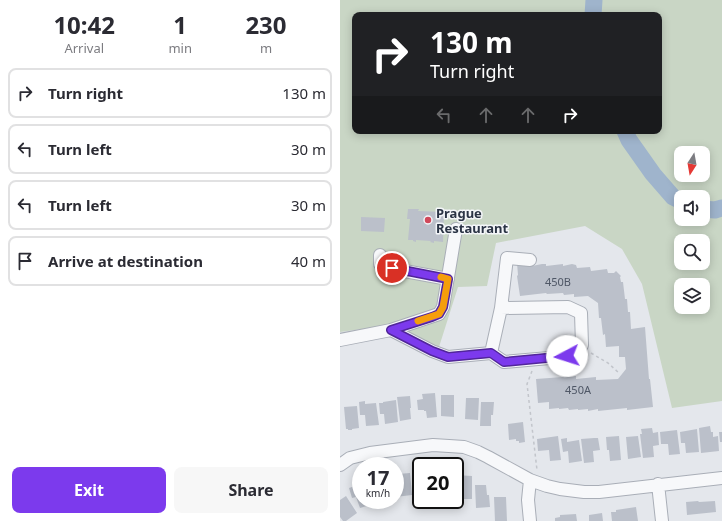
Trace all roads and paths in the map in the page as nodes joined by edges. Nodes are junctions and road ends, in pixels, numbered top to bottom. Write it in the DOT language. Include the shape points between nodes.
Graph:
graph roads {
  1 [pos="456,229"];
  2 [pos="380,255"];
  3 [pos="530,260"];
  4 [pos="448,279"];
  5 [pos="501,308"];
  6 [pos="391,330"];
  7 [pos="340,340"];
  8 [pos="580,349"];
  9 [pos="491,353"];
  10 [pos="533,359"];
  11 [pos="619,374"];
  12 [pos="340,465"];
  13 [pos="537,470"];
  14 [pos="722,478"];
  15 [pos="530,480"];
  16 [pos="658,484"];
  17 [pos="530,521"];
  18 [pos="662,521"];
  1 -- 4 [label="street"];
  2 -- 4 [label="street" via="380,264 383,267"];
  3 -- 5 [label="street" via="507,258"];
  4 -- 6 [label="street" via="443,307 439,314"];
  5 -- 8 [label="street" via="568,307 581,312"];
  5 -- 9 [label="street"];
  6 -- 7 [label="street"];
  6 -- 9 [label="street" via="448,357"];
  8 -- 10 [label="street" via="572,356"];
  8 -- 11 [label="path" via="608,363"];
  9 -- 10 [label="street" via="504,362"];
  10 -- 13 [label="path" via="534,368 527,384"];
  12 -- 15 [label="street" via="350,458 370,453 434,445 449,446 478,452"];
  14 -- 16 [label="street"];
  15 -- 16 [label="street" via="560,489 584,492"];
  15 -- 17 [label="street"];
  16 -- 18 [label="street"];
}
